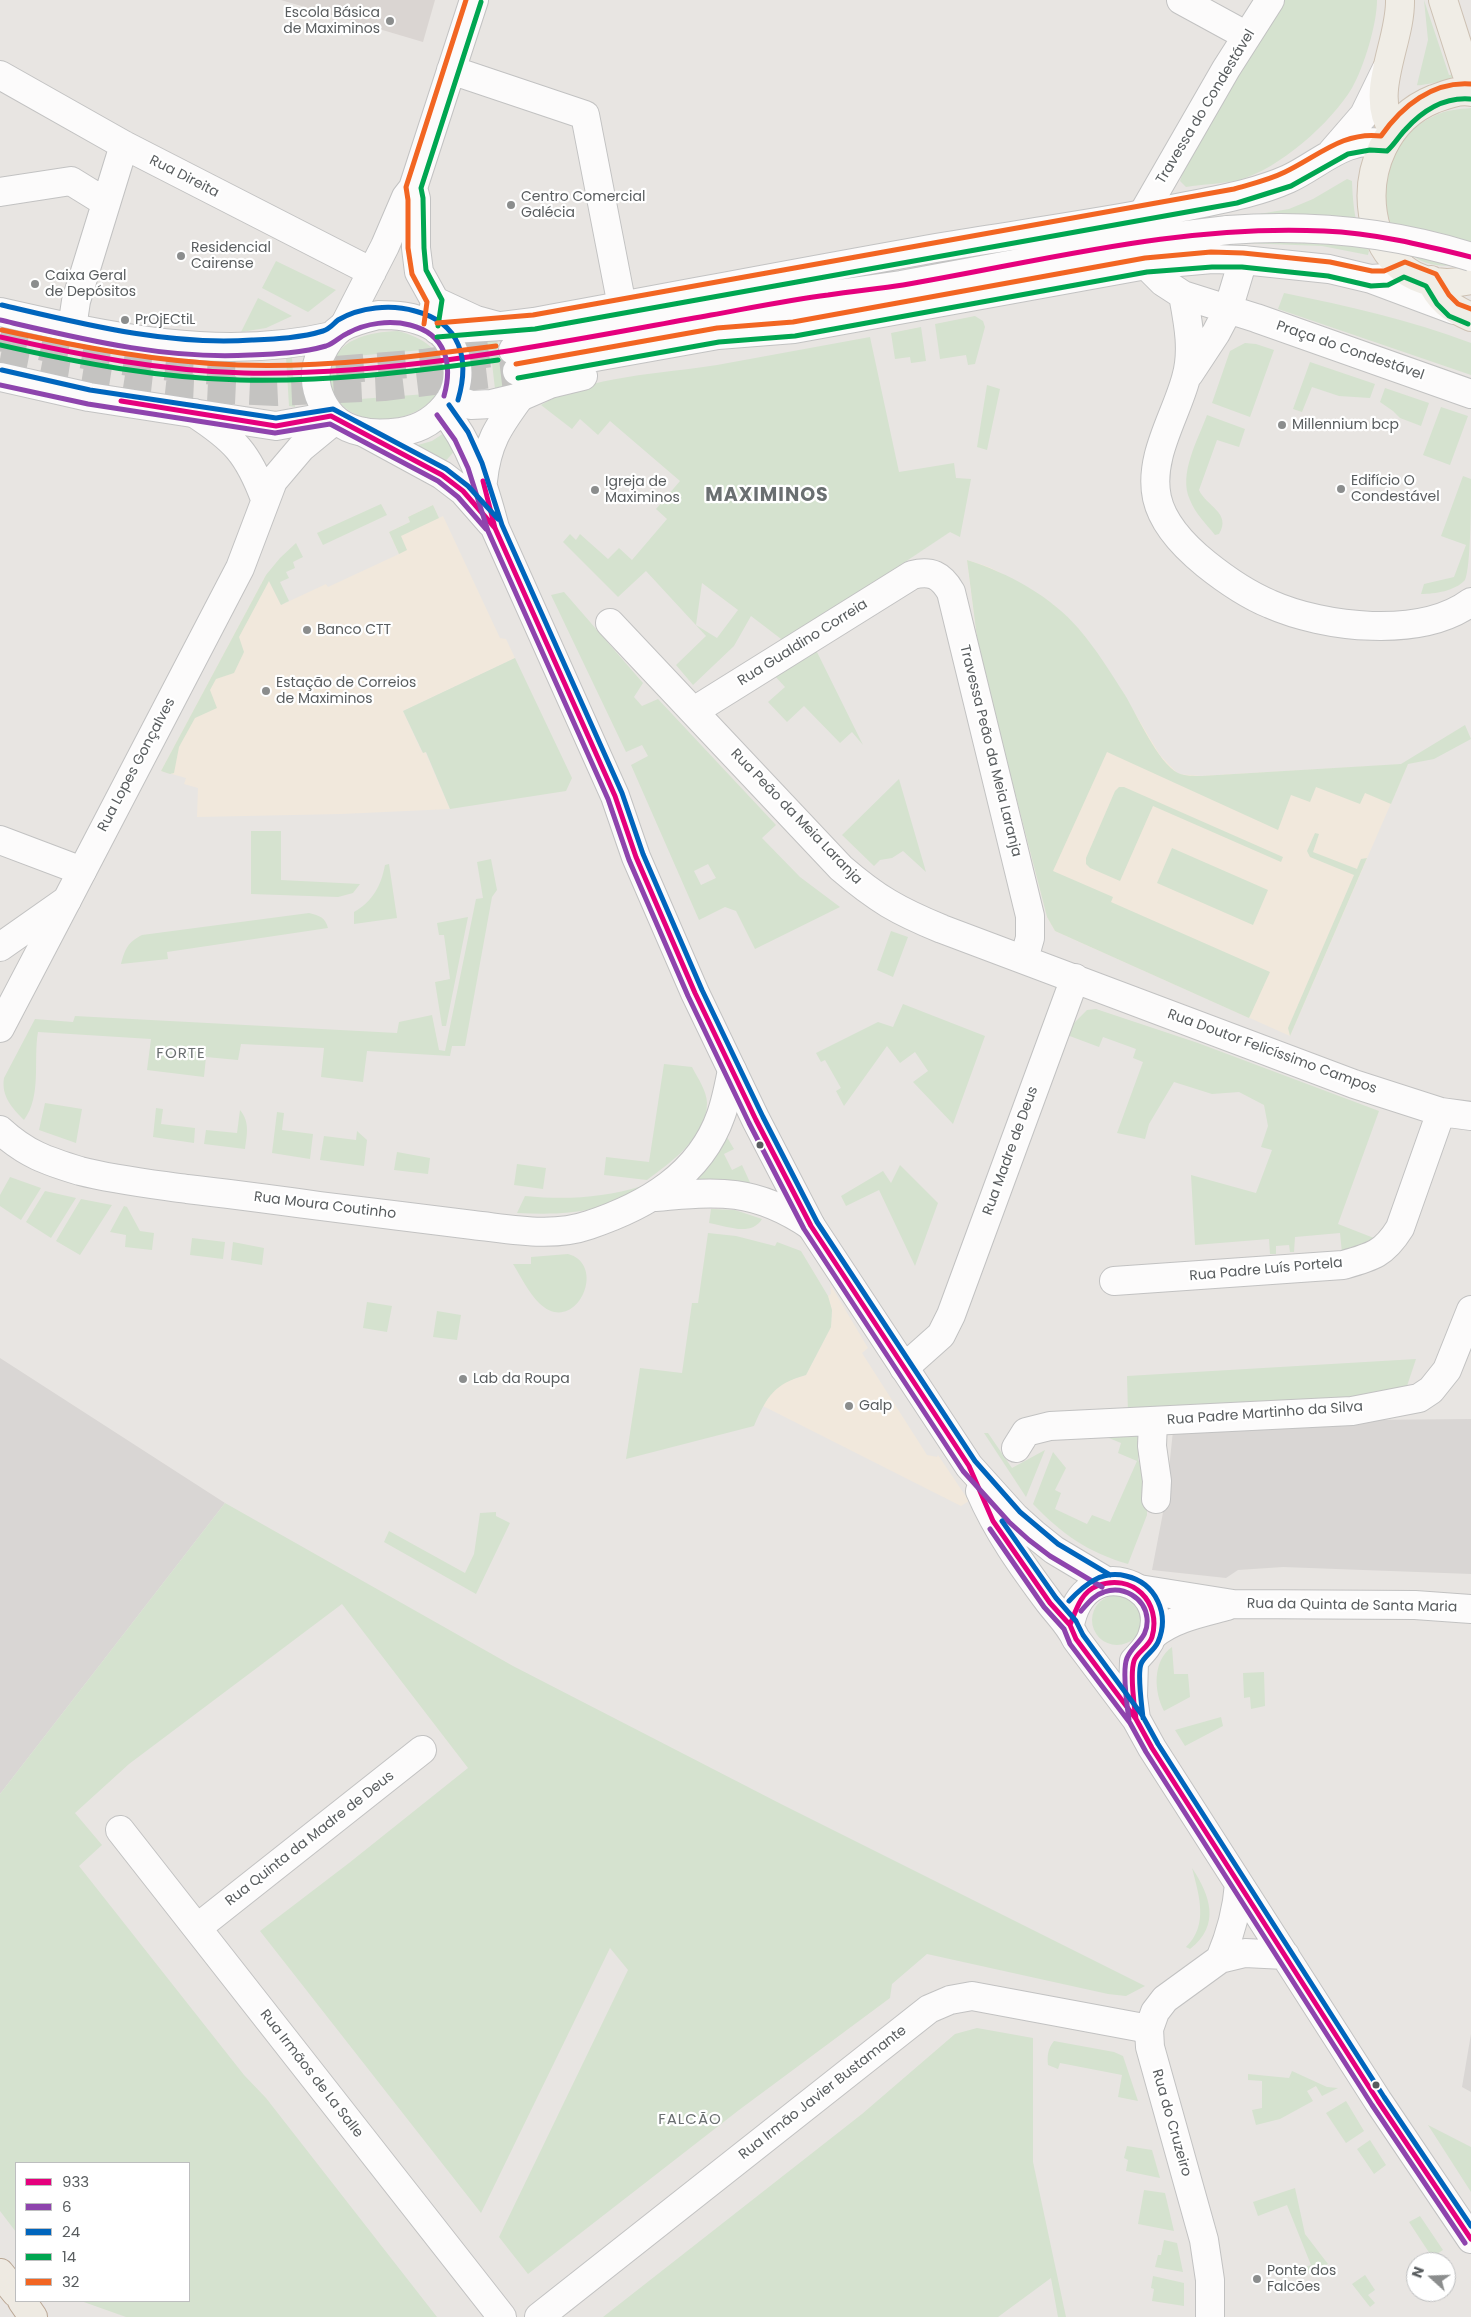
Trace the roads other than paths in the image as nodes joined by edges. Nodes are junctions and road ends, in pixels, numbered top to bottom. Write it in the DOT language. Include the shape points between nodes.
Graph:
graph roads {
  1 [pos="474,0"];
  2 [pos="1181,0"];
  3 [pos="1270,0"];
  4 [pos="1400,0"];
  5 [pos="1443,0"];
  6 [pos="1247,36"];
  7 [pos="1387,69"];
  8 [pos="452,70"];
  9 [pos="0,76"];
  10 [pos="1468,82"];
  11 [pos="1388,137"];
  12 [pos="124,145"];
  13 [pos="1331,153"];
  14 [pos="413,188"];
  15 [pos="0,192"];
  16 [pos="105,202"];
  17 [pos="1142,215"];
  18 [pos="949,246"];
  19 [pos="1471,257"];
  20 [pos="1243,260"];
  21 [pos="1146,265"];
  22 [pos="1404,269"];
  23 [pos="372,272"];
  24 [pos="1371,279"];
  25 [pos="1431,280"];
  26 [pos="1471,280"];
  27 [pos="1183,296"];
  28 [pos="817,297"];
  29 [pos="622,306"];
  30 [pos="1228,310"];
  31 [pos="0,312"];
  32 [pos="1463,313"];
  33 [pos="434,319"];
  34 [pos="72,328"];
  35 [pos="338,331"];
  36 [pos="513,361"];
  37 [pos="0,377"];
  38 [pos="1187,377"];
  39 [pos="1471,394"];
  40 [pos="447,404"];
  41 [pos="194,413"];
  42 [pos="333,418"];
  43 [pos="363,432"];
  44 [pos="483,481"];
  45 [pos="265,498"];
  46 [pos="495,528"];
  47 [pos="912,575"];
  48 [pos="1471,602"];
  49 [pos="610,623"];
  50 [pos="694,711"];
  51 [pos="615,796"];
  52 [pos="0,840"];
  53 [pos="82,871"];
  54 [pos="67,900"];
  55 [pos="0,947"];
  56 [pos="1024,959"];
  57 [pos="1075,978"];
  58 [pos="0,1028"];
  59 [pos="732,1070"];
  60 [pos="1441,1112"];
  61 [pos="1471,1116"];
  62 [pos="0,1130"];
  63 [pos="656,1197"];
  64 [pos="810,1226"];
  65 [pos="1114,1281"];
  66 [pos="1471,1310"];
  67 [pos="868,1311"];
  68 [pos="904,1368"];
  69 [pos="1154,1422"];
  70 [pos="1016,1448"];
  71 [pos="969,1466"];
  72 [pos="1156,1499"];
  73 [pos="1106,1581"];
  74 [pos="1138,1588"];
  75 [pos="1233,1604"];
  76 [pos="1471,1609"];
  77 [pos="1070,1625"];
  78 [pos="1153,1636"];
  79 [pos="1089,1655"];
  80 [pos="1134,1661"];
  81 [pos="1136,1719"];
  82 [pos="422,1750"];
  83 [pos="120,1830"];
  84 [pos="1239,1884"];
  85 [pos="197,1928"];
  86 [pos="1285,1955"];
  87 [pos="1216,1962"];
  88 [pos="1150,2029"];
  89 [pos="1471,2239"];
  90 [pos="0,2273"];
  91 [pos="15,2293"];
  92 [pos="23,2302"];
  93 [pos="33,2317"];
  94 [pos="502,2317"];
  95 [pos="539,2317"];
  96 [pos="1210,2317"];
  1 -- 8 [label="street"];
  2 -- 6 [label="street"];
  3 -- 6 [label="street, Travessa do Condestável"];
  4 -- 7 [label="main road" via="1400,17"];
  5 -- 10 [label="main road"];
  6 -- 17 [label="street, Travessa do Condestável"];
  7 -- 11 [label="main road" via="1384,109"];
  7 -- 13 [label="street" via="1364,115"];
  8 -- 14 [label="street"];
  8 -- 29 [label="street" via="585,115"];
  9 -- 12 [label="street, Rua Direita"];
  10 -- 11 [label="main road" via="1414,108"];
  11 -- 13 [label="street"];
  11 -- 22 [label="main road" via="1372,175 1372,212 1379,240"];
  12 -- 16 [label="street"];
  12 -- 23 [label="street, Rua Direita"];
  13 -- 17 [label="street" via="1288,179 1240,196"];
  14 -- 23 [label="street"];
  14 -- 33 [label="street" via="419,272"];
  15 -- 16 [label="street" via="71,181"];
  16 -- 34 [label="street" via="76,301"];
  17 -- 18 [label="street"];
  18 -- 28 [label="street"];
  18 -- 29 [label="street"];
  19 -- 28 [label="street, bridge" via="1409,240 1359,232 1290,228 1228,230 1138,241 901,285"];
  20 -- 21 [label="street" via="1212,259"];
  20 -- 24 [label="street" via="1328,268"];
  20 -- 30 [label="street"];
  21 -- 27 [label="street, Praça do Condestável"];
  21 -- 36 [label="street" via="794,329 723,351 550,384"];
  22 -- 24 [label="street" via="1386,278"];
  22 -- 25 [label="main road"];
  23 -- 35 [label="street"];
  24 -- 32 [label="street"];
  25 -- 26 [label="main road"];
  25 -- 32 [label="main road" via="1443,300"];
  27 -- 30 [label="street, Praça do Condestável"];
  27 -- 38 [label="street" via="1189,324"];
  28 -- 36 [label="street"];
  29 -- 36 [label="street"];
  30 -- 38 [label="street"];
  30 -- 39 [label="street, Praça do Condestável"];
  31 -- 34 [label="street"];
  33 -- 35 [label="street" via="378,316"];
  33 -- 36 [label="street"];
  33 -- 40 [label="street" via="458,365 458,379"];
  34 -- 35 [label="street" via="200,348 279,345"];
  35 -- 42 [label="street" via="318,359 315,374 320,400"];
  36 -- 40 [label="street" via="491,404"];
  36 -- 44 [label="street" via="499,425 486,455"];
  37 -- 41 [label="street"];
  38 -- 48 [label="street" via="1156,473 1157,497 1167,520 1191,552 1233,585 1271,605 1341,624 1412,624 1447,616"];
  40 -- 43 [label="street" via="424,425 407,431"];
  40 -- 44 [label="street"];
  41 -- 42 [label="street" via="276,426"];
  41 -- 45 [label="street" via="236,444 247,458"];
  42 -- 43 [label="street"];
  42 -- 45 [label="street, Rua Lopes Gonçalves" via="284,466"];
  43 -- 46 [label="street" via="442,475 463,491"];
  44 -- 46 [label="street"];
  45 -- 53 [label="street, Rua Lopes Gonçalves" via="240,568"];
  46 -- 51 [label="street"];
  47 -- 50 [label="street, Rua Gualdino Correia"];
  47 -- 56 [label="street, Travessa Peão da Meia Laranja" via="935,574 944,580 951,592 1030,916 1030,938"];
  49 -- 50 [label="street, Rua Peão da Meia Laranja"];
  50 -- 56 [label="street, Rua Peão da Meia Laranja" via="841,868 867,891 907,915"];
  51 -- 59 [label="street" via="657,908"];
  51 -- 67 [label="street" via="650,860"];
  52 -- 53 [label="street"];
  53 -- 54 [label="street, Rua Lopes Gonçalves"];
  54 -- 55 [label="street"];
  54 -- 58 [label="street, Rua Lopes Gonçalves"];
  56 -- 57 [label="street, Rua Peão da Meia Laranja"];
  57 -- 60 [label="street, Rua Doutor Felicíssimo Campos" via="1354,1084"];
  57 -- 68 [label="street, Rua Madre de Deus" via="947,1324 941,1335"];
  59 -- 63 [label="street, Rua Moura Coutinho" via="721,1114 711,1137 695,1160"];
  59 -- 64 [label="street"];
  60 -- 61 [label="street, Rua Doutor Felicíssimo Campos"];
  60 -- 65 [label="street, Rua Padre Luís Portela" via="1400,1228 1390,1245 1374,1256 1343,1265"];
  62 -- 63 [label="street, Rua Moura Coutinho" via="18,1147 46,1160 108,1176 509,1229 564,1231 586,1226"];
  63 -- 64 [label="street, Rua Moura Coutinho" via="702,1193 744,1195 794,1215"];
  64 -- 67 [label="street"];
  66 -- 69 [label="street, Rua Padre Martinho da Silva" via="1447,1370 1431,1390 1419,1398 1352,1411"];
  67 -- 68 [label="street"];
  68 -- 71 [label="street"];
  69 -- 70 [label="street, Rua Padre Martinho da Silva" via="1050,1426 1026,1432"];
  69 -- 72 [label="street" via="1152,1446"];
  71 -- 73 [label="street" via="1034,1534"];
  71 -- 77 [label="street" via="993,1521 1050,1603"];
  73 -- 74 [label="street" via="1118,1580"];
  73 -- 77 [label="street" via="1081,1597 1073,1609"];
  74 -- 75 [label="street, Rua da Quinta de Santa Maria"];
  74 -- 78 [label="street" via="1150,1602 1155,1618"];
  75 -- 76 [label="street, Rua da Quinta de Santa Maria" via="1415,1604"];
  75 -- 78 [label="street, Rua da Quinta de Santa Maria" via="1186,1617 1164,1626"];
  77 -- 79 [label="street"];
  78 -- 80 [label="street"];
  79 -- 80 [label="street" via="1106,1662"];
  79 -- 81 [label="street"];
  80 -- 81 [label="street"];
  81 -- 84 [label="street"];
  82 -- 85 [label="street, Rua Quinta da Madre de Deus"];
  83 -- 85 [label="street, Rua Irmãos de La Salle"];
  84 -- 86 [label="street"];
  84 -- 87 [label="street" via="1231,1934"];
  85 -- 94 [label="street, Rua Irmãos de La Salle"];
  86 -- 87 [label="street, Rua do Cruzeiro" via="1245,1953"];
  86 -- 89 [label="street"];
  87 -- 88 [label="street, Rua do Cruzeiro" via="1165,1999 1155,2012"];
  88 -- 95 [label="street, Rua Irmão Javier Bustamante" via="972,1996 950,2000 929,2009"];
  88 -- 96 [label="street, Rua do Cruzeiro" via="1150,2047 1204,2240 1210,2280"];
  90 -- 91 [label="highway"];
  92 -- 93 [label="highway"];
}
